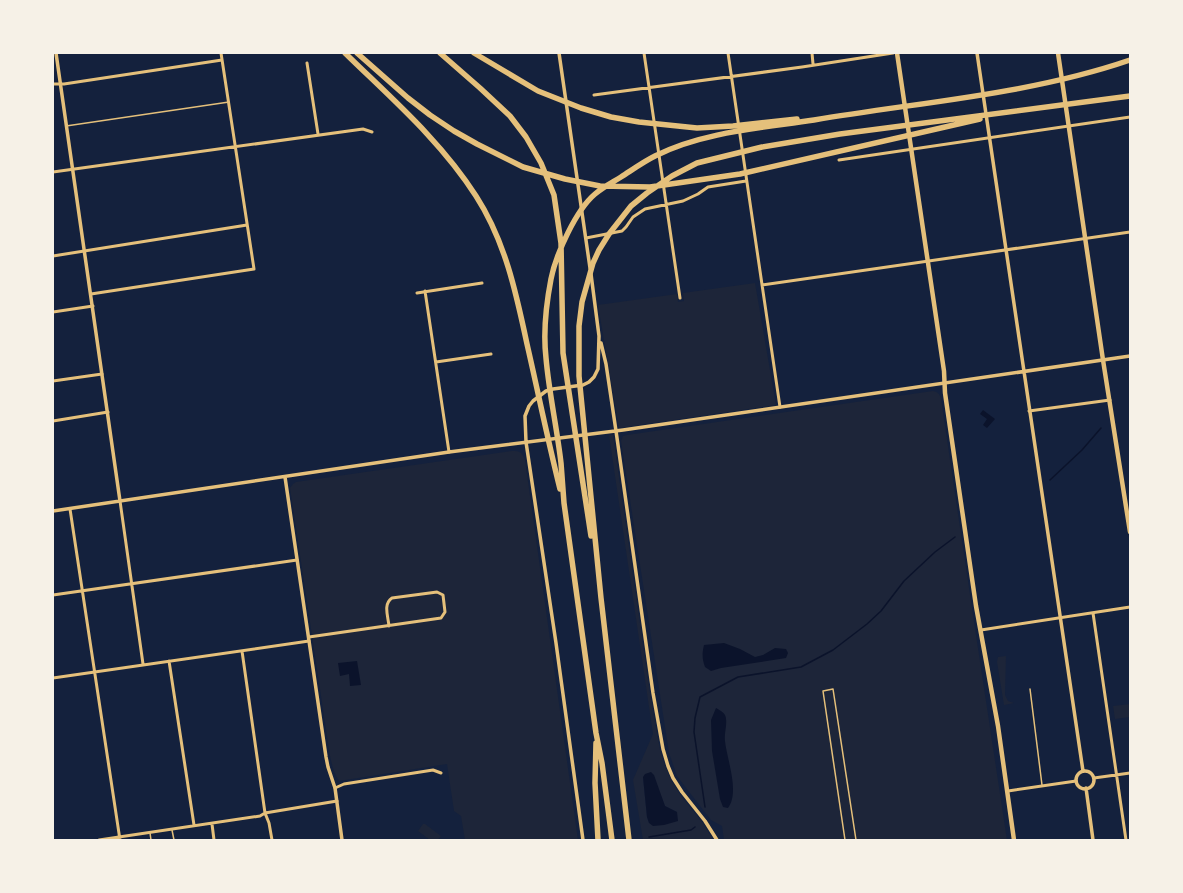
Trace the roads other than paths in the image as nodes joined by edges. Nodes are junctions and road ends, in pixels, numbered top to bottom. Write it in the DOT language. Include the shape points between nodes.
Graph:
graph roads {
  1 [pos="56,53"];
  2 [pos="221,53"];
  3 [pos="345,53"];
  4 [pos="357,53"];
  5 [pos="440,53"];
  6 [pos="474,53"];
  7 [pos="559,53"];
  8 [pos="644,53"];
  9 [pos="728,53"];
  10 [pos="812,53"];
  11 [pos="893,53"];
  12 [pos="897,53"];
  13 [pos="977,53"];
  14 [pos="1058,53"];
  15 [pos="222,60"];
  16 [pos="1130,60"];
  17 [pos="307,63"];
  18 [pos="814,64"];
  19 [pos="731,76"];
  20 [pos="60,83"];
  21 [pos="53,84"];
  22 [pos="649,88"];
  23 [pos="1130,92"];
  24 [pos="594,95"];
  25 [pos="1130,96"];
  26 [pos="1098,99"];
  27 [pos="228,102"];
  28 [pos="869,111"];
  29 [pos="1013,111"];
  30 [pos="1130,117"];
  31 [pos="66,126"];
  32 [pos="1068,126"];
  33 [pos="372,132"];
  34 [pos="318,134"];
  35 [pos="989,138"];
  36 [pos="234,146"];
  37 [pos="911,149"];
  38 [pos="839,160"];
  39 [pos="73,169"];
  40 [pos="53,172"];
  41 [pos="746,181"];
  42 [pos="666,205"];
  43 [pos="247,225"];
  44 [pos="1130,232"];
  45 [pos="586,238"];
  46 [pos="1085,238"];
  47 [pos="84,250"];
  48 [pos="1006,250"];
  49 [pos="53,256"];
  50 [pos="928,261"];
  51 [pos="482,283"];
  52 [pos="762,286"];
  53 [pos="425,292"];
  54 [pos="417,293"];
  55 [pos="91,294"];
  56 [pos="680,298"];
  57 [pos="93,306"];
  58 [pos="53,312"];
  59 [pos="599,336"];
  60 [pos="491,354"];
  61 [pos="1130,356"];
  62 [pos="1103,360"];
  63 [pos="436,362"];
  64 [pos="1024,372"];
  65 [pos="102,374"];
  66 [pos="53,381"];
  67 [pos="944,383"];
  68 [pos="1110,400"];
  69 [pos="780,407"];
  70 [pos="1029,411"];
  71 [pos="108,412"];
  72 [pos="53,420"];
  73 [pos="616,431"];
  74 [pos="526,442"];
  75 [pos="449,452"];
  76 [pos="285,477"];
  77 [pos="120,501"];
  78 [pos="564,503"];
  79 [pos="70,509"];
  80 [pos="53,511"];
  81 [pos="1130,532"];
  82 [pos="297,560"];
  83 [pos="131,583"];
  84 [pos="82,590"];
  85 [pos="53,595"];
  86 [pos="601,598"];
  87 [pos="1130,608"];
  88 [pos="1093,613"];
  89 [pos="1060,618"];
  90 [pos="389,626"];
  91 [pos="981,630"];
  92 [pos="309,639"];
  93 [pos="242,651"];
  94 [pos="169,661"];
  95 [pos="143,664"];
  96 [pos="94,672"];
  97 [pos="53,678"];
  98 [pos="1030,689"];
  99 [pos="596,733"];
  100 [pos="1083,771"];
  101 [pos="441,773"];
  102 [pos="1130,773"];
  103 [pos="1117,775"];
  104 [pos="1094,778"];
  105 [pos="1076,781"];
  106 [pos="1042,786"];
  107 [pos="335,788"];
  108 [pos="1086,788"];
  109 [pos="1008,790"];
  110 [pos="337,801"];
  111 [pos="266,813"];
  112 [pos="212,824"];
  113 [pos="194,825"];
  114 [pos="172,829"];
  115 [pos="150,833"];
  116 [pos="119,838"];
  117 [pos="99,840"];
  118 [pos="151,840"];
  119 [pos="174,840"];
  120 [pos="214,840"];
  121 [pos="272,840"];
  122 [pos="337,840"];
  123 [pos="342,840"];
  124 [pos="583,840"];
  125 [pos="598,840"];
  126 [pos="612,840"];
  127 [pos="630,840"];
  128 [pos="717,840"];
  129 [pos="844,840"];
  130 [pos="856,840"];
  131 [pos="1014,840"];
  132 [pos="1094,840"];
  133 [pos="1126,840"];
  1 -- 20 [label="street"];
  2 -- 15 [label="street"];
  3 -- 78 [label="highway" via="458,169 477,197 500,241 510,268"];
  4 -- 29 [label="highway" via="430,115 477,144 523,167 600,186 650,187 740,174"];
  5 -- 86 [label="highway" via="510,116 541,163 554,195 561,244 563,353"];
  6 -- 28 [label="highway" via="538,91 581,108 639,122 697,128"];
  7 -- 45 [label="street"];
  8 -- 22 [label="street"];
  9 -- 19 [label="street"];
  10 -- 18 [label="street"];
  11 -- 18 [label="street"];
  12 -- 37 [label="main road"];
  13 -- 35 [label="street"];
  14 -- 32 [label="main road"];
  15 -- 20 [label="street"];
  15 -- 27 [label="street"];
  16 -- 28 [label="highway" via="1057,80"];
  17 -- 34 [label="street"];
  18 -- 19 [label="street"];
  19 -- 22 [label="street"];
  19 -- 41 [label="street"];
  20 -- 21 [label="street"];
  20 -- 31 [label="street"];
  22 -- 24 [label="street"];
  22 -- 42 [label="street"];
  23 -- 26 [label="highway"];
  25 -- 26 [label="highway"];
  26 -- 29 [label="highway"];
  27 -- 31 [label="lane"];
  27 -- 36 [label="street"];
  28 -- 78 [label="highway" via="687,143 655,156 594,194 576,217 562,244 551,276 545,326 546,357"];
  29 -- 86 [label="highway" via="840,134 762,147 697,163 672,176 636,201 621,218 593,263 582,302 579,326 579,376"];
  30 -- 32 [label="street"];
  31 -- 39 [label="street"];
  32 -- 35 [label="street"];
  32 -- 46 [label="main road"];
  33 -- 34 [label="street" via="363,129"];
  34 -- 36 [label="street"];
  35 -- 37 [label="street"];
  35 -- 48 [label="street"];
  36 -- 39 [label="street"];
  36 -- 43 [label="street"];
  37 -- 38 [label="street"];
  37 -- 50 [label="main road"];
  39 -- 40 [label="street"];
  39 -- 47 [label="street"];
  41 -- 42 [label="street" via="708,187 683,201"];
  41 -- 52 [label="street"];
  42 -- 45 [label="street" via="638,213 622,231"];
  42 -- 56 [label="street"];
  43 -- 47 [label="street"];
  43 -- 55 [label="street" via="254,269"];
  44 -- 46 [label="street"];
  45 -- 59 [label="street"];
  46 -- 48 [label="street"];
  46 -- 62 [label="main road"];
  47 -- 49 [label="street"];
  47 -- 55 [label="street"];
  48 -- 50 [label="street"];
  48 -- 64 [label="street"];
  50 -- 52 [label="street"];
  50 -- 67 [label="main road"];
  51 -- 53 [label="street"];
  52 -- 69 [label="street"];
  53 -- 54 [label="street"];
  53 -- 63 [label="street"];
  55 -- 57 [label="street"];
  57 -- 58 [label="street"];
  57 -- 65 [label="street"];
  59 -- 73 [label="street"];
  59 -- 74 [label="street" via="599,363 594,377 583,385 553,389 533,401 525,416"];
  60 -- 63 [label="street"];
  61 -- 62 [label="street"];
  62 -- 64 [label="street"];
  62 -- 68 [label="main road"];
  63 -- 75 [label="street"];
  64 -- 67 [label="street"];
  64 -- 70 [label="street"];
  65 -- 66 [label="street"];
  65 -- 71 [label="street"];
  67 -- 69 [label="street"];
  67 -- 91 [label="main road"];
  68 -- 70 [label="street"];
  68 -- 81 [label="main road"];
  69 -- 73 [label="street"];
  70 -- 89 [label="street"];
  71 -- 72 [label="street"];
  71 -- 77 [label="street"];
  73 -- 74 [label="street"];
  73 -- 128 [label="street" via="663,749 673,778"];
  74 -- 75 [label="street"];
  74 -- 124 [label="street"];
  75 -- 76 [label="street"];
  76 -- 77 [label="street"];
  76 -- 82 [label="street"];
  77 -- 79 [label="street"];
  77 -- 83 [label="street"];
  78 -- 99 [label="highway"];
  79 -- 80 [label="street"];
  79 -- 84 [label="street"];
  82 -- 83 [label="street"];
  82 -- 92 [label="street"];
  83 -- 84 [label="street"];
  83 -- 95 [label="street"];
  84 -- 85 [label="street"];
  84 -- 96 [label="street"];
  86 -- 127 [label="highway"];
  87 -- 88 [label="street"];
  88 -- 89 [label="street"];
  88 -- 103 [label="street"];
  89 -- 91 [label="street"];
  89 -- 100 [label="street"];
  90 -- 90 [label="street" via="386,605 392,598 437,592 443,595 445,612 441,618"];
  90 -- 92 [label="street"];
  91 -- 109 [label="main road"];
  92 -- 93 [label="street"];
  92 -- 107 [label="street" via="327,762"];
  93 -- 94 [label="street"];
  93 -- 111 [label="street"];
  94 -- 95 [label="street"];
  94 -- 113 [label="street"];
  95 -- 96 [label="street"];
  96 -- 97 [label="street"];
  96 -- 116 [label="street"];
  98 -- 106 [label="lane"];
  99 -- 125 [label="highway"];
  99 -- 126 [label="highway"];
  100 -- 104 [label="street" via="1089,771"];
  100 -- 105 [label="street" via="1078,773"];
  101 -- 107 [label="street" via="427,771 344,784"];
  102 -- 103 [label="street"];
  103 -- 104 [label="street"];
  103 -- 133 [label="street"];
  104 -- 108 [label="street" via="1091,786"];
  105 -- 106 [label="street"];
  105 -- 108 [label="street" via="1078,786"];
  106 -- 109 [label="street"];
  107 -- 110 [label="street"];
  108 -- 132 [label="street"];
  109 -- 131 [label="main road"];
  110 -- 111 [label="street"];
  110 -- 123 [label="street"];
  111 -- 112 [label="street"];
  111 -- 121 [label="street"];
  112 -- 113 [label="street"];
  112 -- 120 [label="street"];
  113 -- 114 [label="street"];
  114 -- 115 [label="street"];
  114 -- 119 [label="lane"];
  115 -- 116 [label="street"];
  115 -- 118 [label="lane"];
  116 -- 117 [label="street"];
  122 -- 123 [label="street"];
  129 -- 130 [label="lane" via="823,691 833,690"];
}
